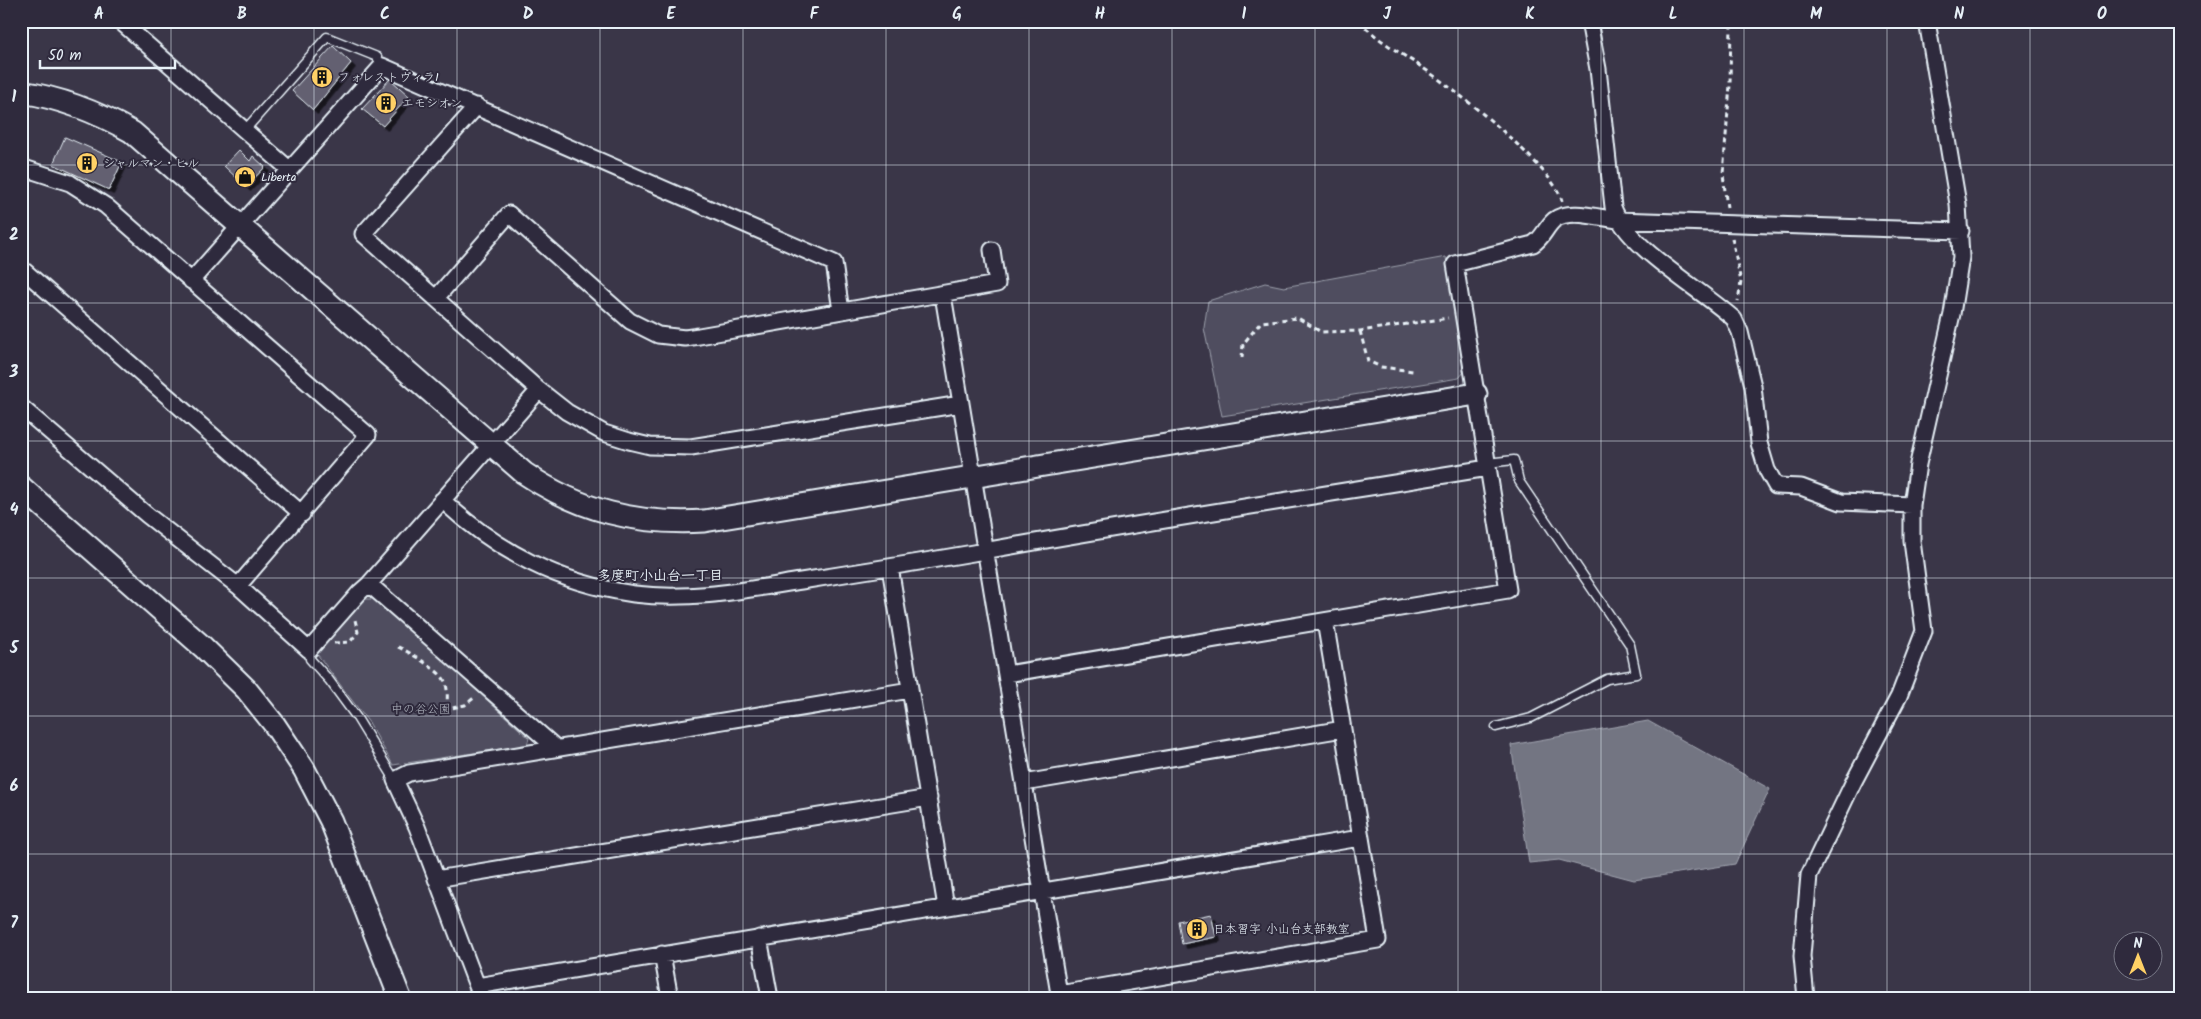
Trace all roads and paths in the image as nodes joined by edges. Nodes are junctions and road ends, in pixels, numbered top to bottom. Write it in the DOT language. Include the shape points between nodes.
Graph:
graph roads {
  1 [pos="120,21"];
  2 [pos="1359,21"];
  3 [pos="1589,21"];
  4 [pos="1731,21"];
  5 [pos="1927,21"];
  6 [pos="382,66"];
  7 [pos="21,92"];
  8 [pos="477,106"];
  9 [pos="245,130"];
  10 [pos="21,168"];
  11 [pos="290,170"];
  12 [pos="1565,214"];
  13 [pos="1617,220"];
  14 [pos="1728,222"];
  15 [pos="241,225"];
  16 [pos="1961,230"];
  17 [pos="992,250"];
  18 [pos="21,268"];
  19 [pos="191,282"];
  20 [pos="942,295"];
  21 [pos="436,298"];
  22 [pos="841,311"];
  23 [pos="1463,316"];
  24 [pos="1734,319"];
  25 [pos="1360,331"];
  26 [pos="1242,358"];
  27 [pos="1413,371"];
  28 [pos="539,390"];
  29 [pos="1476,394"];
  30 [pos="962,404"];
  31 [pos="21,406"];
  32 [pos="490,445"];
  33 [pos="1488,465"];
  34 [pos="973,477"];
  35 [pos="21,487"];
  36 [pos="442,500"];
  37 [pos="1912,505"];
  38 [pos="302,514"];
  39 [pos="986,550"];
  40 [pos="890,567"];
  41 [pos="369,584"];
  42 [pos="238,586"];
  43 [pos="1325,621"];
  44 [pos="398,647"];
  45 [pos="309,650"];
  46 [pos="1007,674"];
  47 [pos="910,690"];
  48 [pos="479,693"];
  49 [pos="1496,727"];
  50 [pos="1343,729"];
  51 [pos="556,748"];
  52 [pos="396,780"];
  53 [pos="1024,783"];
  54 [pos="929,798"];
  55 [pos="1360,838"];
  56 [pos="436,879"];
  57 [pos="1043,891"];
  58 [pos="946,907"];
  59 [pos="759,938"];
  60 [pos="662,954"];
  61 [pos="400,998"];
  62 [pos="670,998"];
  63 [pos="770,998"];
  64 [pos="1806,998"];
  1 -- 9 [label="street"];
  2 -- 12 [label="path" via="1376,38 1447,85 1525,151 1560,193"];
  3 -- 13 [label="street"];
  4 -- 14 [label="path" via="1723,174"];
  5 -- 16 [label="street"];
  6 -- 8 [label="street"];
  6 -- 9 [label="lane" via="376,57 327,37"];
  6 -- 11 [label="street"];
  7 -- 15 [label="street" via="74,104 132,132"];
  8 -- 21 [label="street" via="363,234"];
  8 -- 22 [label="street" via="834,264"];
  9 -- 11 [label="street"];
  10 -- 19 [label="street" via="70,183 90,194"];
  11 -- 15 [label="street"];
  12 -- 13 [label="street"];
  12 -- 23 [label="street" via="1546,228 1533,244 1455,264"];
  13 -- 14 [label="street"];
  13 -- 24 [label="street" via="1644,248"];
  14 -- 16 [label="street"];
  14 -- 24 [label="path" via="1741,282"];
  15 -- 19 [label="street"];
  15 -- 32 [label="street"];
  16 -- 37 [label="street" via="1961,257 1952,314 1918,464"];
  17 -- 20 [label="street" via="997,284"];
  18 -- 38 [label="street"];
  19 -- 38 [label="street" via="368,435"];
  20 -- 22 [label="street"];
  20 -- 30 [label="street"];
  21 -- 22 [label="street" via="509,214 630,321 658,335 685,338"];
  21 -- 28 [label="street"];
  23 -- 25 [label="path"];
  23 -- 29 [label="street"];
  24 -- 37 [label="street" via="1753,386 1759,443 1776,486 1802,487 1841,502"];
  25 -- 26 [label="path" via="1321,332 1298,318 1261,322 1243,344"];
  25 -- 27 [label="path" via="1368,362"];
  28 -- 30 [label="street" via="567,412 604,433 629,442 670,448 713,445"];
  28 -- 32 [label="street"];
  29 -- 33 [label="street"];
  29 -- 34 [label="street"];
  30 -- 34 [label="street"];
  31 -- 42 [label="street" via="147,515"];
  32 -- 34 [label="street" via="524,473 566,498 622,517 675,523 704,522"];
  32 -- 36 [label="street"];
  33 -- 39 [label="street"];
  33 -- 43 [label="street" via="1508,590"];
  33 -- 49 [label="lane" via="1514,460 1519,481 1630,645 1636,674 1607,678 1531,718"];
  34 -- 39 [label="street"];
  35 -- 61 [label="street" via="203,647 246,689 274,724 304,769 331,820"];
  36 -- 40 [label="street" via="489,540 529,562 579,582 632,593 698,597"];
  36 -- 41 [label="street"];
  37 -- 64 [label="street" via="1912,541 1924,631 1899,696 1809,875 1802,956"];
  38 -- 42 [label="street"];
  39 -- 40 [label="street"];
  39 -- 46 [label="street"];
  40 -- 47 [label="street"];
  41 -- 45 [label="street"];
  41 -- 51 [label="street"];
  42 -- 45 [label="street"];
  43 -- 46 [label="street"];
  43 -- 50 [label="street"];
  44 -- 48 [label="path" via="443,678 445,710 465,705"];
  45 -- 52 [label="lane" via="310,659 357,718"];
  46 -- 53 [label="street"];
  47 -- 51 [label="street"];
  47 -- 54 [label="street"];
  50 -- 53 [label="street"];
  50 -- 55 [label="street"];
  51 -- 52 [label="street" via="408,773"];
  52 -- 56 [label="street"];
  53 -- 57 [label="street"];
  54 -- 56 [label="street"];
  54 -- 58 [label="street"];
  55 -- 57 [label="street"];
  55 -- 57 [label="street" via="1378,940 1059,994"];
  56 -- 60 [label="street" via="477,986"];
  57 -- 58 [label="street"];
  58 -- 59 [label="street"];
  59 -- 60 [label="street"];
  59 -- 63 [label="street"];
  60 -- 62 [label="street"];
}
